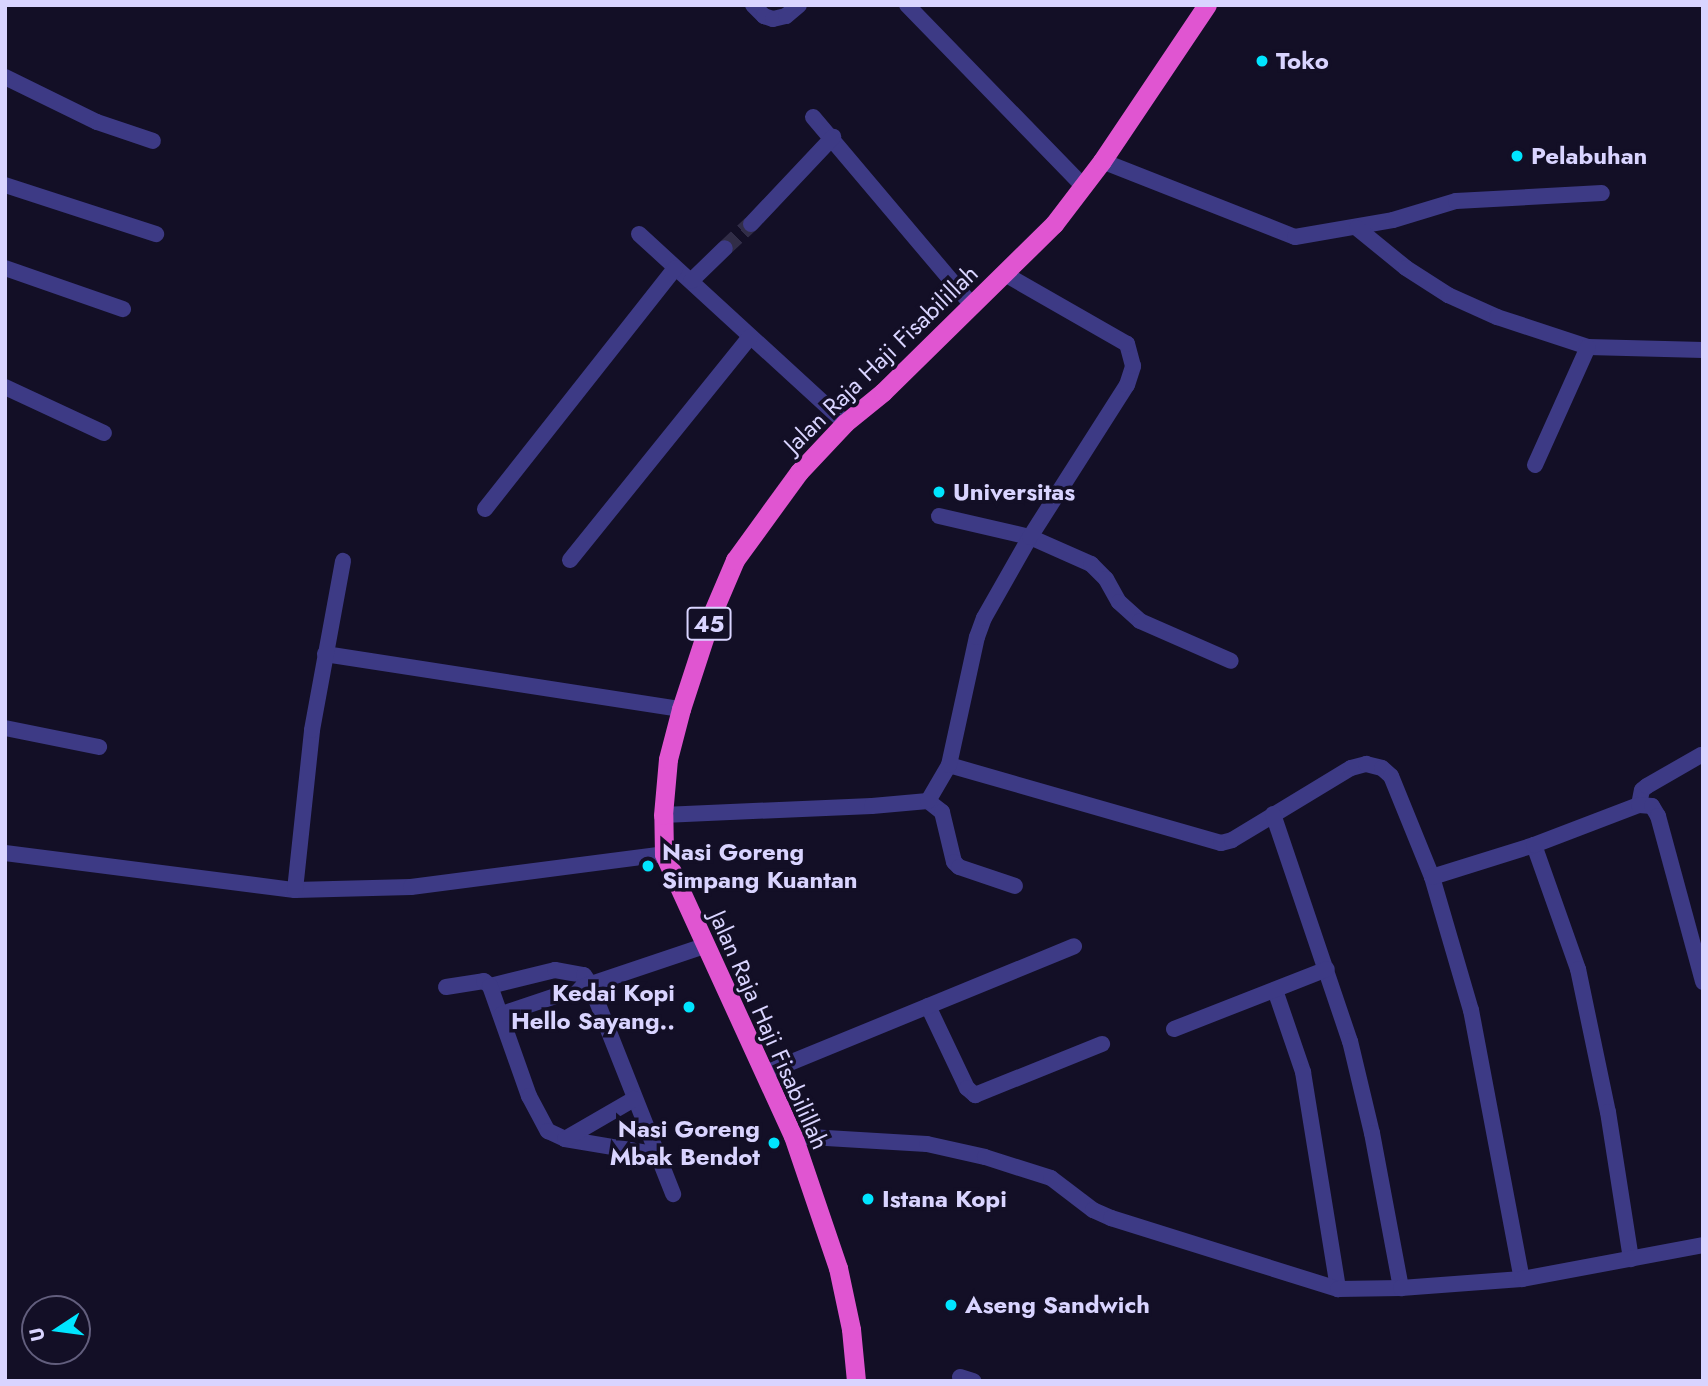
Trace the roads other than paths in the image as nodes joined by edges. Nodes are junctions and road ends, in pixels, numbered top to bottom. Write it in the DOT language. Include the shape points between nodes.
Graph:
graph roads {
  1 [pos="754,5"];
  2 [pos="799,5"];
  3 [pos="906,5"];
  4 [pos="1207,5"];
  5 [pos="5,77"];
  6 [pos="813,117"];
  7 [pos="833,137"];
  8 [pos="153,141"];
  9 [pos="1102,161"];
  10 [pos="5,184"];
  11 [pos="1083,186"];
  12 [pos="1602,193"];
  13 [pos="751,224"];
  14 [pos="1357,228"];
  15 [pos="156,234"];
  16 [pos="639,234"];
  17 [pos="725,248"];
  18 [pos="5,268"];
  19 [pos="676,268"];
  20 [pos="1005,274"];
  21 [pos="691,281"];
  22 [pos="972,305"];
  23 [pos="123,309"];
  24 [pos="750,337"];
  25 [pos="1588,347"];
  26 [pos="1703,350"];
  27 [pos="5,387"];
  28 [pos="845,423"];
  29 [pos="104,433"];
  30 [pos="1535,466"];
  31 [pos="485,509"];
  32 [pos="939,516"];
  33 [pos="1030,537"];
  34 [pos="570,560"];
  35 [pos="343,561"];
  36 [pos="325,654"];
  37 [pos="1231,661"];
  38 [pos="681,709"];
  39 [pos="5,728"];
  40 [pos="99,747"];
  41 [pos="1701,755"];
  42 [pos="949,765"];
  43 [pos="928,801"];
  44 [pos="1640,805"];
  45 [pos="1273,814"];
  46 [pos="663,815"];
  47 [pos="1534,845"];
  48 [pos="5,853"];
  49 [pos="664,854"];
  50 [pos="1432,877"];
  51 [pos="1015,886"];
  52 [pos="295,890"];
  53 [pos="704,946"];
  54 [pos="1073,946"];
  55 [pos="1327,969"];
  56 [pos="1703,982"];
  57 [pos="590,984"];
  58 [pos="490,986"];
  59 [pos="446,988"];
  60 [pos="1275,990"];
  61 [pos="928,1006"];
  62 [pos="502,1014"];
  63 [pos="1174,1029"];
  64 [pos="1102,1044"];
  65 [pos="765,1073"];
  66 [pos="634,1099"];
  67 [pos="793,1136"];
  68 [pos="565,1139"];
  69 [pos="655,1154"];
  70 [pos="673,1194"];
  71 [pos="1703,1245"];
  72 [pos="1632,1259"];
  73 [pos="1522,1279"];
  74 [pos="1401,1288"];
  75 [pos="1338,1289"];
  76 [pos="856,1381"];
  1 -- 2 [label="street" via="773,19 786,16"];
  3 -- 11 [label="street"];
  4 -- 9 [label="highway, Jalan Raja Haji Fisabilillah / 45"];
  5 -- 8 [label="street" via="97,122"];
  6 -- 7 [label="street"];
  7 -- 13 [label="street"];
  7 -- 22 [label="street"];
  9 -- 11 [label="highway, Jalan Raja Haji Fisabilillah / 45"];
  9 -- 14 [label="street" via="1284,235 1305,238"];
  10 -- 15 [label="street"];
  11 -- 20 [label="highway, Jalan Raja Haji Fisabilillah / 45" via="1054,224"];
  12 -- 14 [label="street" via="1457,201"];
  14 -- 25 [label="street" via="1448,295 1496,317"];
  16 -- 19 [label="street"];
  17 -- 21 [label="street"];
  18 -- 23 [label="street"];
  19 -- 21 [label="street"];
  19 -- 31 [label="street"];
  20 -- 22 [label="highway, Jalan Raja Haji Fisabilillah / 45"];
  20 -- 33 [label="street" via="1127,344 1133,359 1127,385"];
  21 -- 24 [label="street"];
  22 -- 28 [label="highway, Jalan Raja Haji Fisabilillah / 45"];
  24 -- 28 [label="street"];
  24 -- 34 [label="street"];
  25 -- 26 [label="street"];
  25 -- 30 [label="street"];
  27 -- 29 [label="street"];
  28 -- 38 [label="highway, Jalan Raja Haji Fisabilillah / 45" via="799,472 734,560"];
  32 -- 33 [label="street"];
  33 -- 37 [label="street" via="1091,565 1140,621"];
  33 -- 42 [label="street" via="977,637"];
  35 -- 36 [label="street"];
  36 -- 38 [label="street"];
  36 -- 52 [label="street"];
  38 -- 46 [label="highway, Jalan Raja Haji Fisabilillah / 45" via="668,760"];
  39 -- 40 [label="street"];
  41 -- 44 [label="street" via="1642,790"];
  42 -- 43 [label="street"];
  42 -- 45 [label="street" via="1211,842 1232,840"];
  43 -- 46 [label="street"];
  43 -- 51 [label="street" via="942,812 959,867"];
  44 -- 47 [label="street"];
  44 -- 56 [label="street" via="1652,806 1658,816"];
  45 -- 50 [label="street" via="1358,765 1382,768 1391,776"];
  45 -- 55 [label="street"];
  46 -- 49 [label="highway, Jalan Raja Haji Fisabilillah / 45"];
  47 -- 50 [label="street"];
  47 -- 72 [label="street" via="1578,970"];
  48 -- 52 [label="street"];
  49 -- 52 [label="street" via="411,887"];
  49 -- 53 [label="highway, Jalan Raja Haji Fisabilillah / 45"];
  50 -- 73 [label="street" via="1471,1010"];
  53 -- 57 [label="street"];
  53 -- 65 [label="highway, Jalan Raja Haji Fisabilillah / 45"];
  54 -- 61 [label="street"];
  55 -- 60 [label="street"];
  55 -- 74 [label="street" via="1372,1133"];
  57 -- 58 [label="street" via="583,975 555,970"];
  57 -- 62 [label="street"];
  57 -- 66 [label="street"];
  58 -- 59 [label="street" via="484,981"];
  58 -- 62 [label="street"];
  60 -- 63 [label="street"];
  60 -- 75 [label="street" via="1303,1072"];
  61 -- 64 [label="street" via="967,1088 975,1095"];
  61 -- 65 [label="street"];
  62 -- 68 [label="street" via="538,1117 548,1131"];
  65 -- 67 [label="highway, Jalan Raja Haji Fisabilillah / 45"];
  66 -- 68 [label="street"];
  66 -- 69 [label="street"];
  67 -- 75 [label="street" via="927,1144 985,1157 1051,1178 1111,1218"];
  67 -- 76 [label="highway, Jalan Raja Haji Fisabilillah / 45" via="838,1268"];
  68 -- 69 [label="street"];
  69 -- 70 [label="street"];
  71 -- 72 [label="street"];
  72 -- 73 [label="street"];
  73 -- 74 [label="street"];
  74 -- 75 [label="street"];
}
